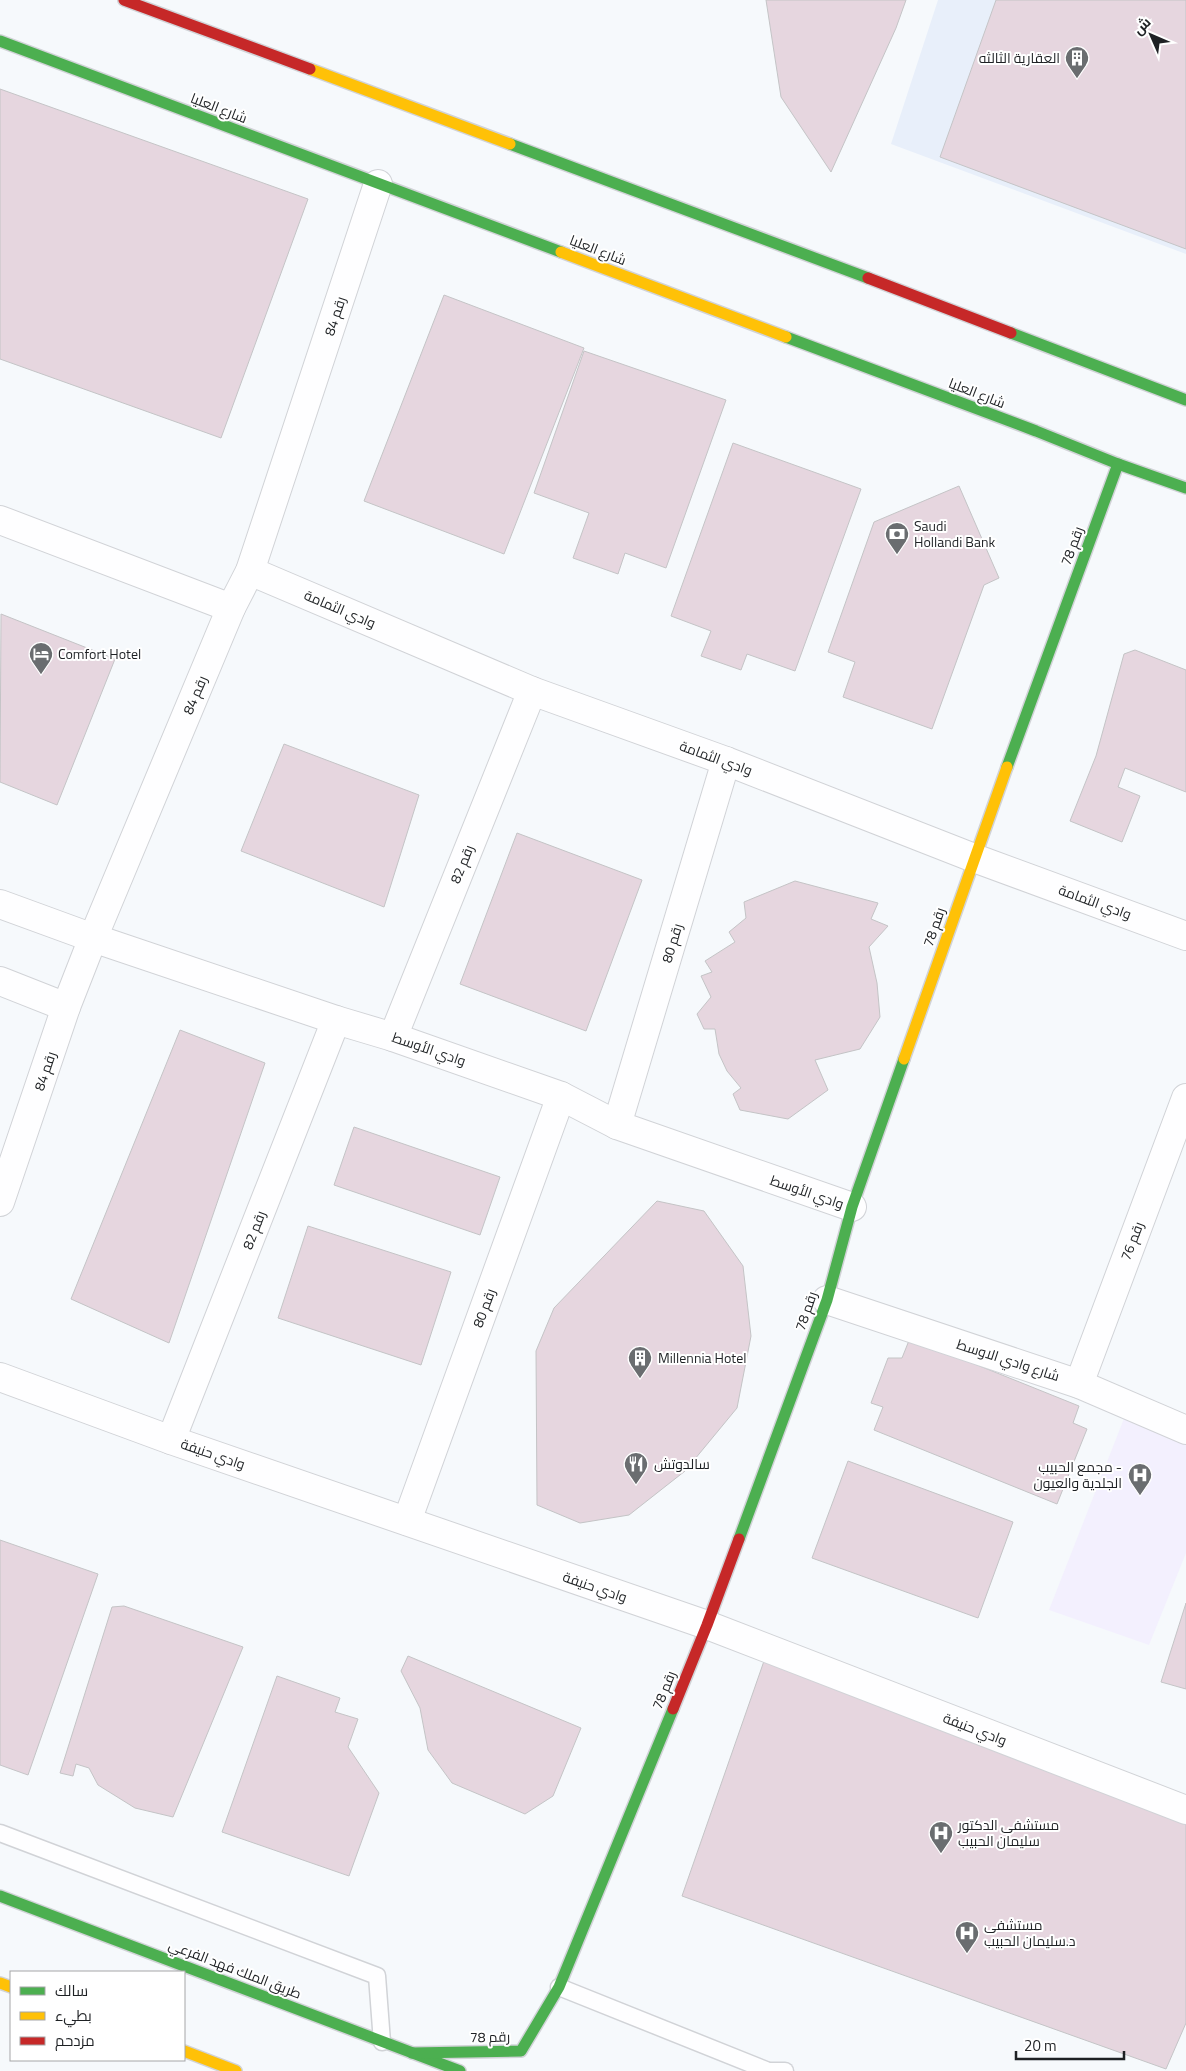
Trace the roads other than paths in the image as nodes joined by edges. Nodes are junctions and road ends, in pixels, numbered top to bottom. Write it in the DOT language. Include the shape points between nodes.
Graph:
graph roads {
  1 [pos="124,0"];
  2 [pos="0,41"];
  3 [pos="378,184"];
  4 [pos="1186,400"];
  5 [pos="1118,464"];
  6 [pos="1186,488"];
  7 [pos="0,520"];
  8 [pos="250,571"];
  9 [pos="231,608"];
  10 [pos="532,691"];
  11 [pos="726,761"];
  12 [pos="974,858"];
  13 [pos="0,904"];
  14 [pos="1186,936"];
  15 [pos="92,938"];
  16 [pos="0,981"];
  17 [pos="66,1007"];
  18 [pos="336,1020"];
  19 [pos="393,1037"];
  20 [pos="561,1096"];
  21 [pos="1186,1098"];
  22 [pos="618,1125"];
  23 [pos="0,1202"];
  24 [pos="852,1207"];
  25 [pos="827,1300"];
  26 [pos="0,1376"];
  27 [pos="1079,1384"];
  28 [pos="1186,1430"];
  29 [pos="171,1440"];
  30 [pos="407,1521"];
  31 [pos="707,1626"];
  32 [pos="1186,1810"];
  33 [pos="0,1833"];
  34 [pos="0,1896"];
  35 [pos="559,1987"];
  36 [pos="382,2042"];
  37 [pos="185,2051"];
  38 [pos="412,2053"];
  39 [pos="236,2071"];
  40 [pos="460,2071"];
  41 [pos="765,2071"];
  42 [pos="785,2071"];
  1 -- 4 [label="main road"];
  2 -- 3 [label="main road, شارع العليا"];
  3 -- 5 [label="main road, شارع العليا"];
  3 -- 8 [label="street, رقم 84"];
  5 -- 6 [label="main road, شارع العليا"];
  5 -- 12 [label="main road, رقم 78"];
  7 -- 9 [label="street"];
  8 -- 9 [label="street, رقم 84"];
  8 -- 10 [label="street, وادي الثمامة"];
  9 -- 15 [label="street, رقم 84"];
  10 -- 11 [label="street, وادي الثمامة"];
  10 -- 19 [label="street, رقم 82"];
  11 -- 12 [label="street, وادي الثمامة"];
  11 -- 22 [label="street, رقم 80"];
  12 -- 14 [label="street, وادي الثمامة"];
  12 -- 24 [label="main road, رقم 78"];
  13 -- 15 [label="street, وادي الأوسط"];
  15 -- 17 [label="street, رقم 84"];
  15 -- 18 [label="street, وادي الأوسط"];
  16 -- 17 [label="street"];
  17 -- 23 [label="street, رقم 84"];
  18 -- 19 [label="street, وادي الأوسط"];
  18 -- 29 [label="street, رقم 82"];
  19 -- 20 [label="street, وادي الأوسط"];
  20 -- 22 [label="street, وادي الأوسط"];
  20 -- 30 [label="street, رقم 80"];
  21 -- 27 [label="street, رقم 76"];
  22 -- 24 [label="street, وادي الأوسط"];
  24 -- 25 [label="main road, رقم 78"];
  25 -- 27 [label="street, شارع وادي الاوسط"];
  25 -- 31 [label="main road, رقم 78"];
  26 -- 29 [label="street, وادي حنيفة"];
  27 -- 28 [label="street, شارع وادي الاوسط"];
  29 -- 30 [label="street, وادي حنيفة"];
  30 -- 31 [label="street, وادي حنيفة"];
  31 -- 32 [label="street, وادي حنيفة"];
  31 -- 35 [label="main road, رقم 78"];
  33 -- 36 [label="lane" via="377,1976"];
  34 -- 36 [label="main road, طريق الملك فهد الفرعي"];
  35 -- 38 [label="main road, رقم 78" via="521,2051"];
  35 -- 41 [label="lane"];
  36 -- 38 [label="main road, طريق الملك فهد الفرعي"];
  37 -- 39 [label="main road"];
  38 -- 40 [label="main road, طريق الملك فهد الفرعي"];
  41 -- 42 [label="lane"];
}
